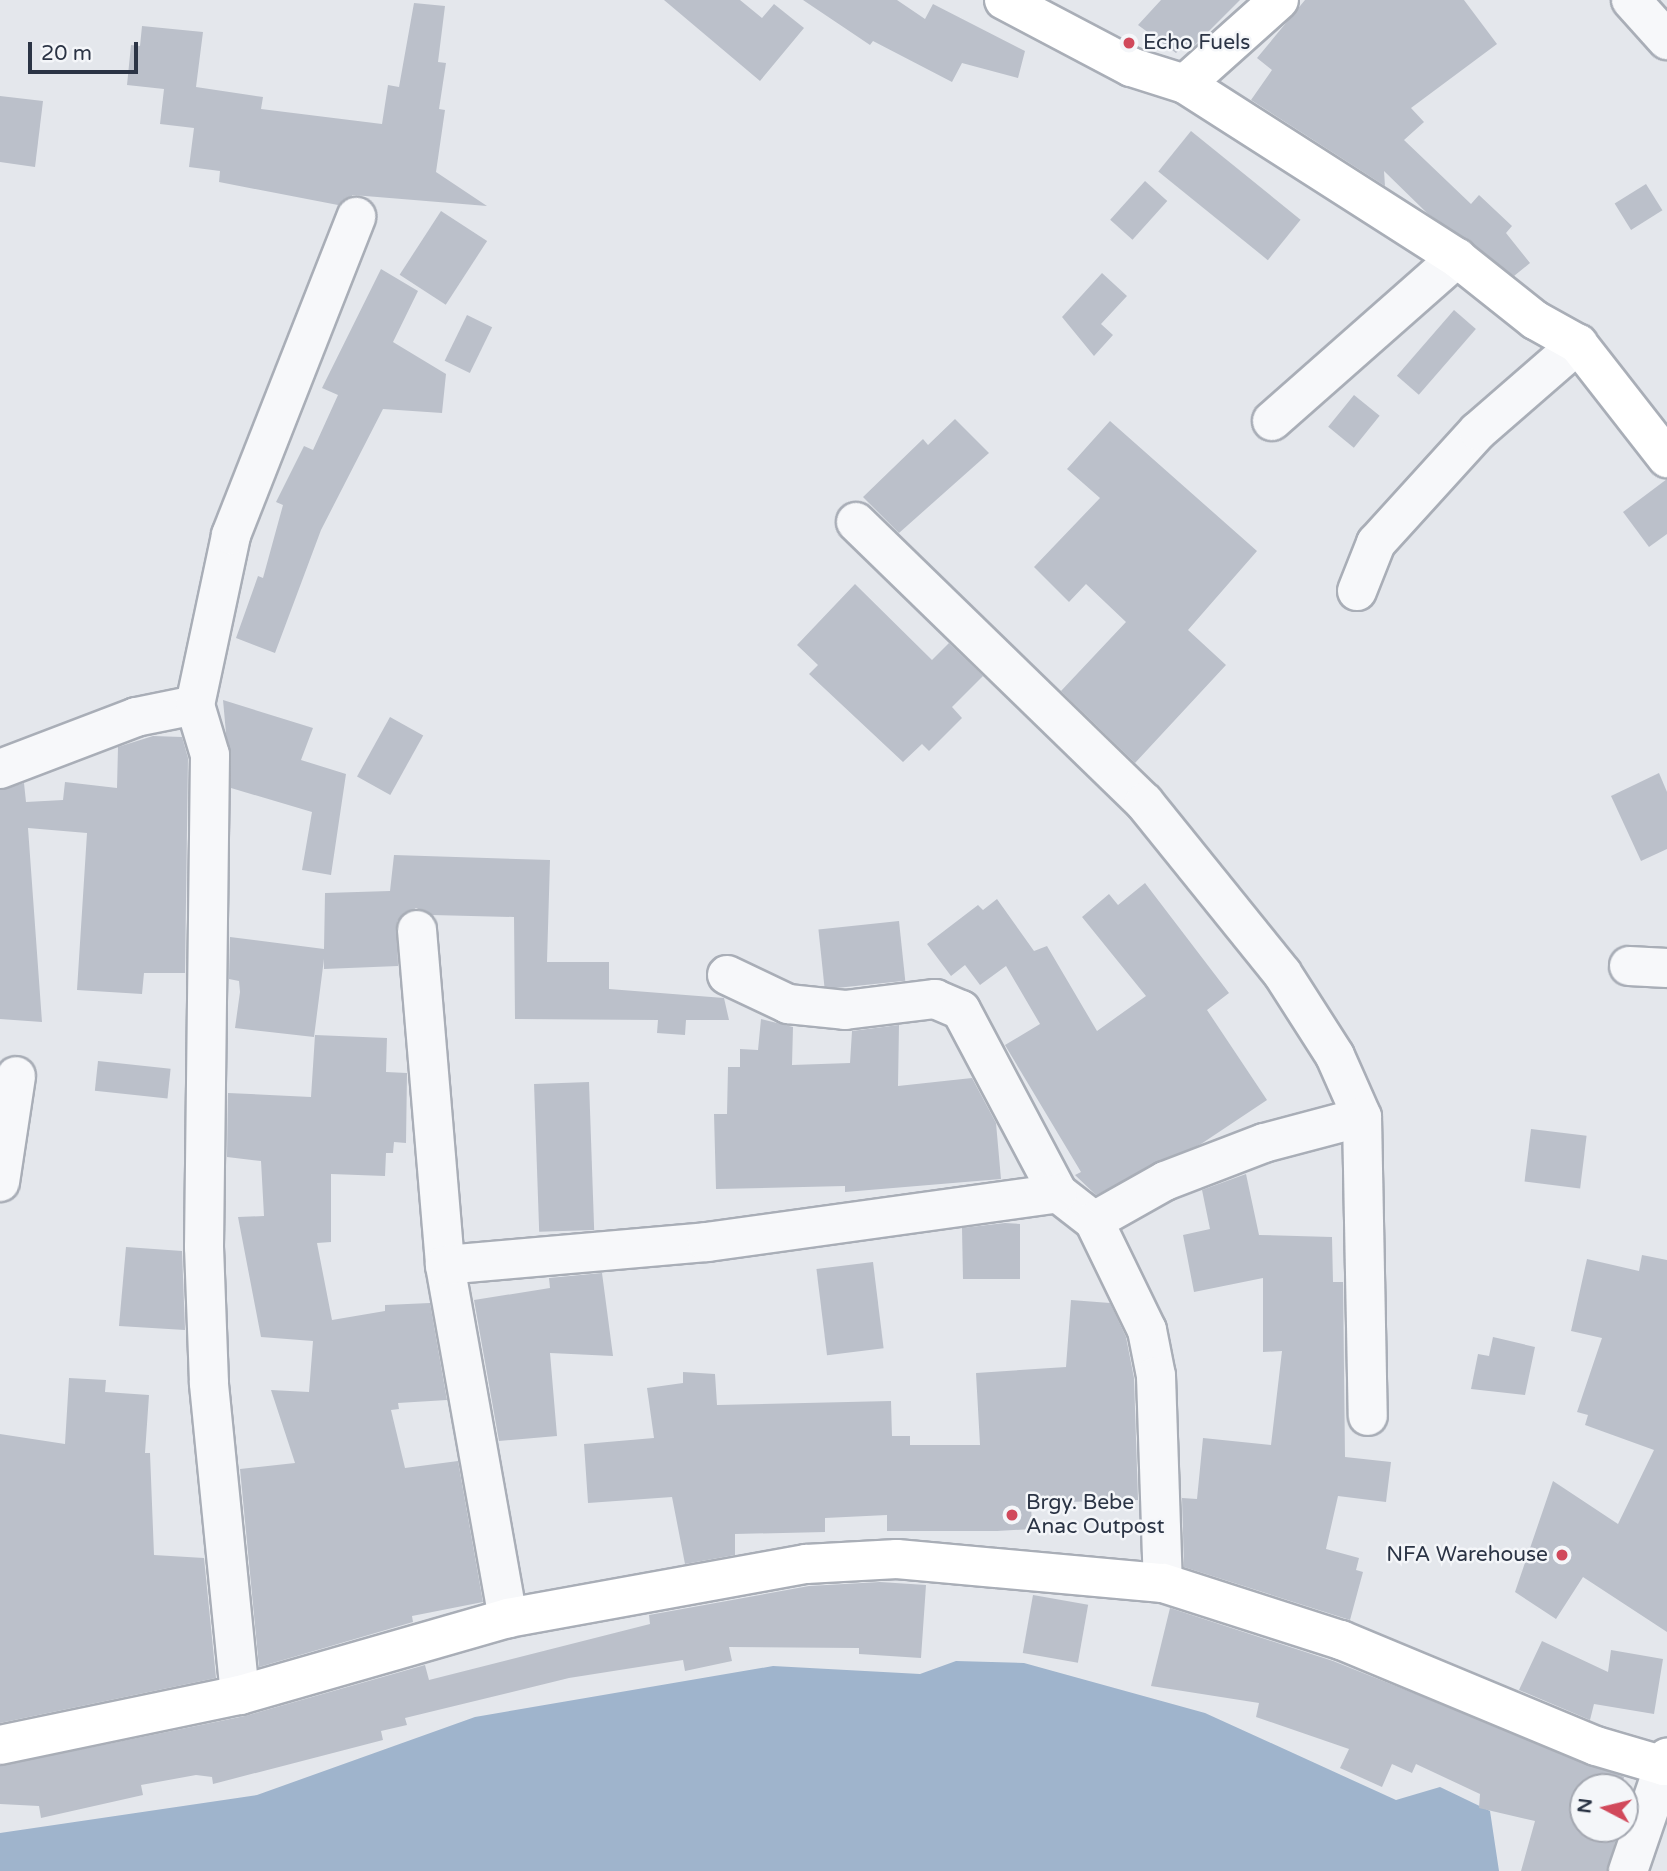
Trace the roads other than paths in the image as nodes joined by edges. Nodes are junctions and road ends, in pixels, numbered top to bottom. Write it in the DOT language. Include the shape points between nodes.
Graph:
graph roads {
  1 [pos="1004,0"];
  2 [pos="1279,0"];
  3 [pos="1632,0"];
  4 [pos="1667,40"];
  5 [pos="1185,83"];
  6 [pos="356,217"];
  7 [pos="1457,258"];
  8 [pos="1578,344"];
  9 [pos="1272,421"];
  10 [pos="1667,458"];
  11 [pos="856,522"];
  12 [pos="1357,591"];
  13 [pos="195,705"];
  14 [pos="0,769"];
  15 [pos="416,930"];
  16 [pos="1629,966"];
  17 [pos="1667,968"];
  18 [pos="727,975"];
  19 [pos="16,1076"];
  20 [pos="1362,1118"];
  21 [pos="0,1182"];
  22 [pos="1058,1193"];
  23 [pos="1094,1221"];
  24 [pos="445,1265"];
  25 [pos="1368,1416"];
  26 [pos="1163,1583"];
  27 [pos="509,1618"];
  28 [pos="240,1695"];
  29 [pos="0,1745"];
  30 [pos="1665,1762"];
  31 [pos="1628,1871"];
  1 -- 5 [label="main road" via="1131,67"];
  2 -- 5 [label="main road"];
  3 -- 4 [label="street"];
  5 -- 7 [label="main road"];
  6 -- 13 [label="street" via="231,535"];
  7 -- 8 [label="main road" via="1535,320"];
  7 -- 9 [label="street"];
  8 -- 10 [label="main road"];
  8 -- 12 [label="street" via="1478,430 1376,543"];
  11 -- 20 [label="street" via="1144,802 1282,973 1335,1056"];
  13 -- 14 [label="street" via="136,717"];
  13 -- 28 [label="street" via="210,755 204,1233 209,1383"];
  15 -- 24 [label="street"];
  16 -- 17 [label="street"];
  18 -- 22 [label="street" via="788,1004 845,1010 935,999 961,1010"];
  19 -- 21 [label="street"];
  20 -- 23 [label="street" via="1264,1143 1165,1181"];
  20 -- 25 [label="street"];
  22 -- 23 [label="street"];
  22 -- 24 [label="street" via="707,1242"];
  23 -- 26 [label="street" via="1147,1330 1156,1376"];
  24 -- 27 [label="street"];
  26 -- 27 [label="main road" via="897,1559 806,1564"];
  26 -- 30 [label="main road" via="1341,1640 1596,1746"];
  27 -- 28 [label="main road"];
  28 -- 29 [label="main road"];
  30 -- 31 [label="street"];
}
